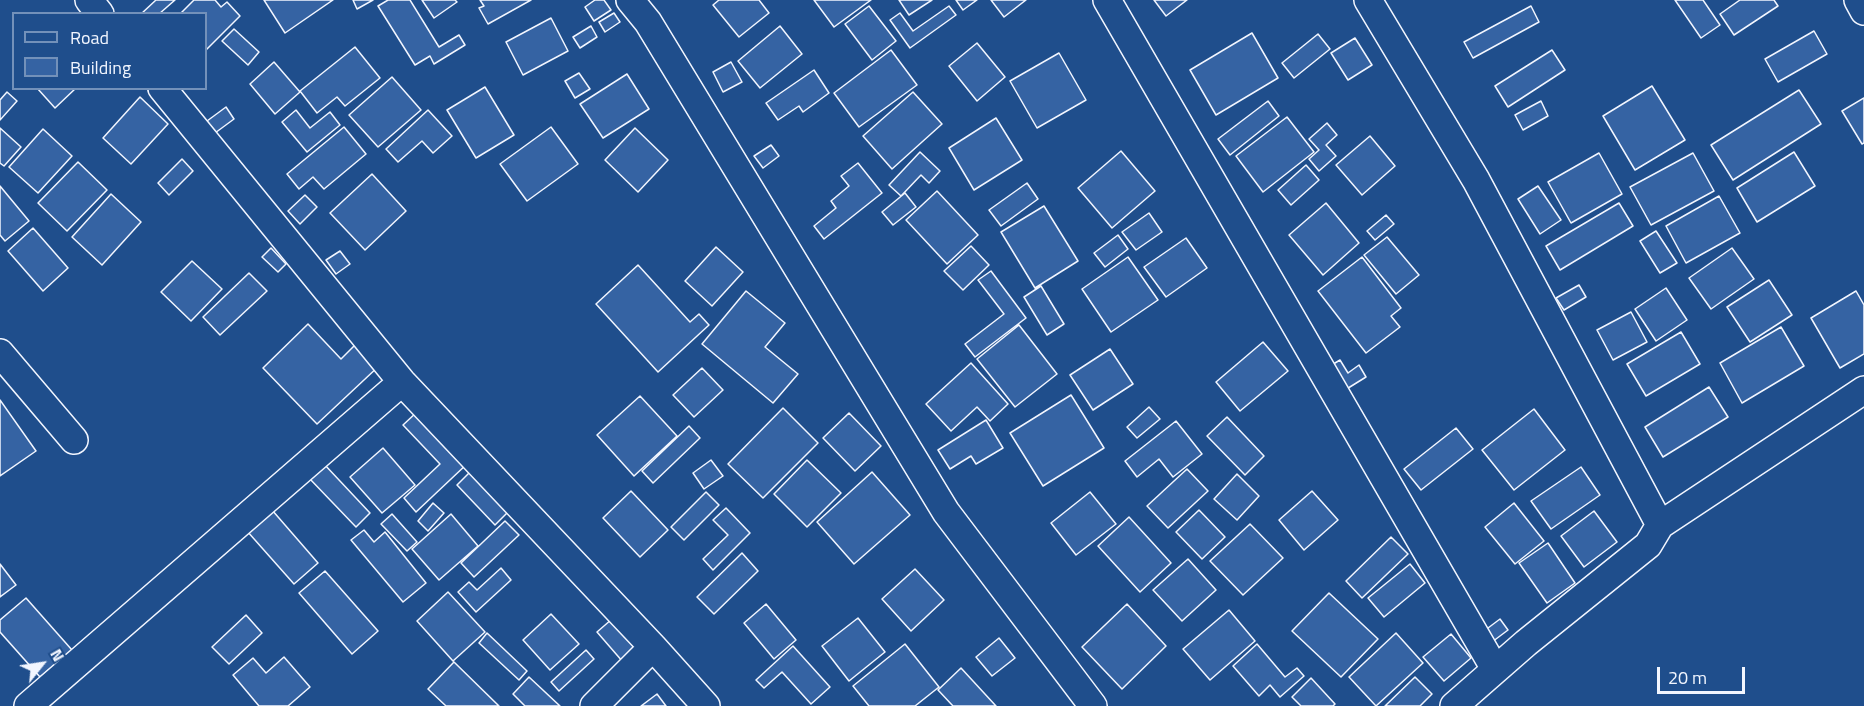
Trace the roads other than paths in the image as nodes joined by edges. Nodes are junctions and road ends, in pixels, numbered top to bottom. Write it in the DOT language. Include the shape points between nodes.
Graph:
graph roads {
  1 [pos="89,0"];
  2 [pos="630,0"];
  3 [pos="1107,0"];
  4 [pos="1368,0"];
  5 [pos="1858,0"];
  6 [pos="1864,11"];
  7 [pos="98,12"];
  8 [pos="164,90"];
  9 [pos="0,353"];
  10 [pos="402,382"];
  11 [pos="1864,390"];
  12 [pos="74,440"];
  13 [pos="1660,525"];
  14 [pos="653,647"];
  15 [pos="1495,669"];
  16 [pos="28,706"];
  17 [pos="594,706"];
  18 [pos="706,706"];
  19 [pos="1093,706"];
  20 [pos="1454,706"];
  1 -- 7 [label="street"];
  2 -- 19 [label="street" via="648,22 946,512"];
  3 -- 15 [label="street"];
  4 -- 13 [label="street" via="1476,180"];
  5 -- 6 [label="street"];
  8 -- 10 [label="street"];
  9 -- 12 [label="street"];
  10 -- 14 [label="street"];
  10 -- 16 [label="street"];
  11 -- 13 [label="street"];
  13 -- 15 [label="street" via="1648,545"];
  14 -- 17 [label="street"];
  14 -- 18 [label="street"];
  15 -- 20 [label="street"];
}
